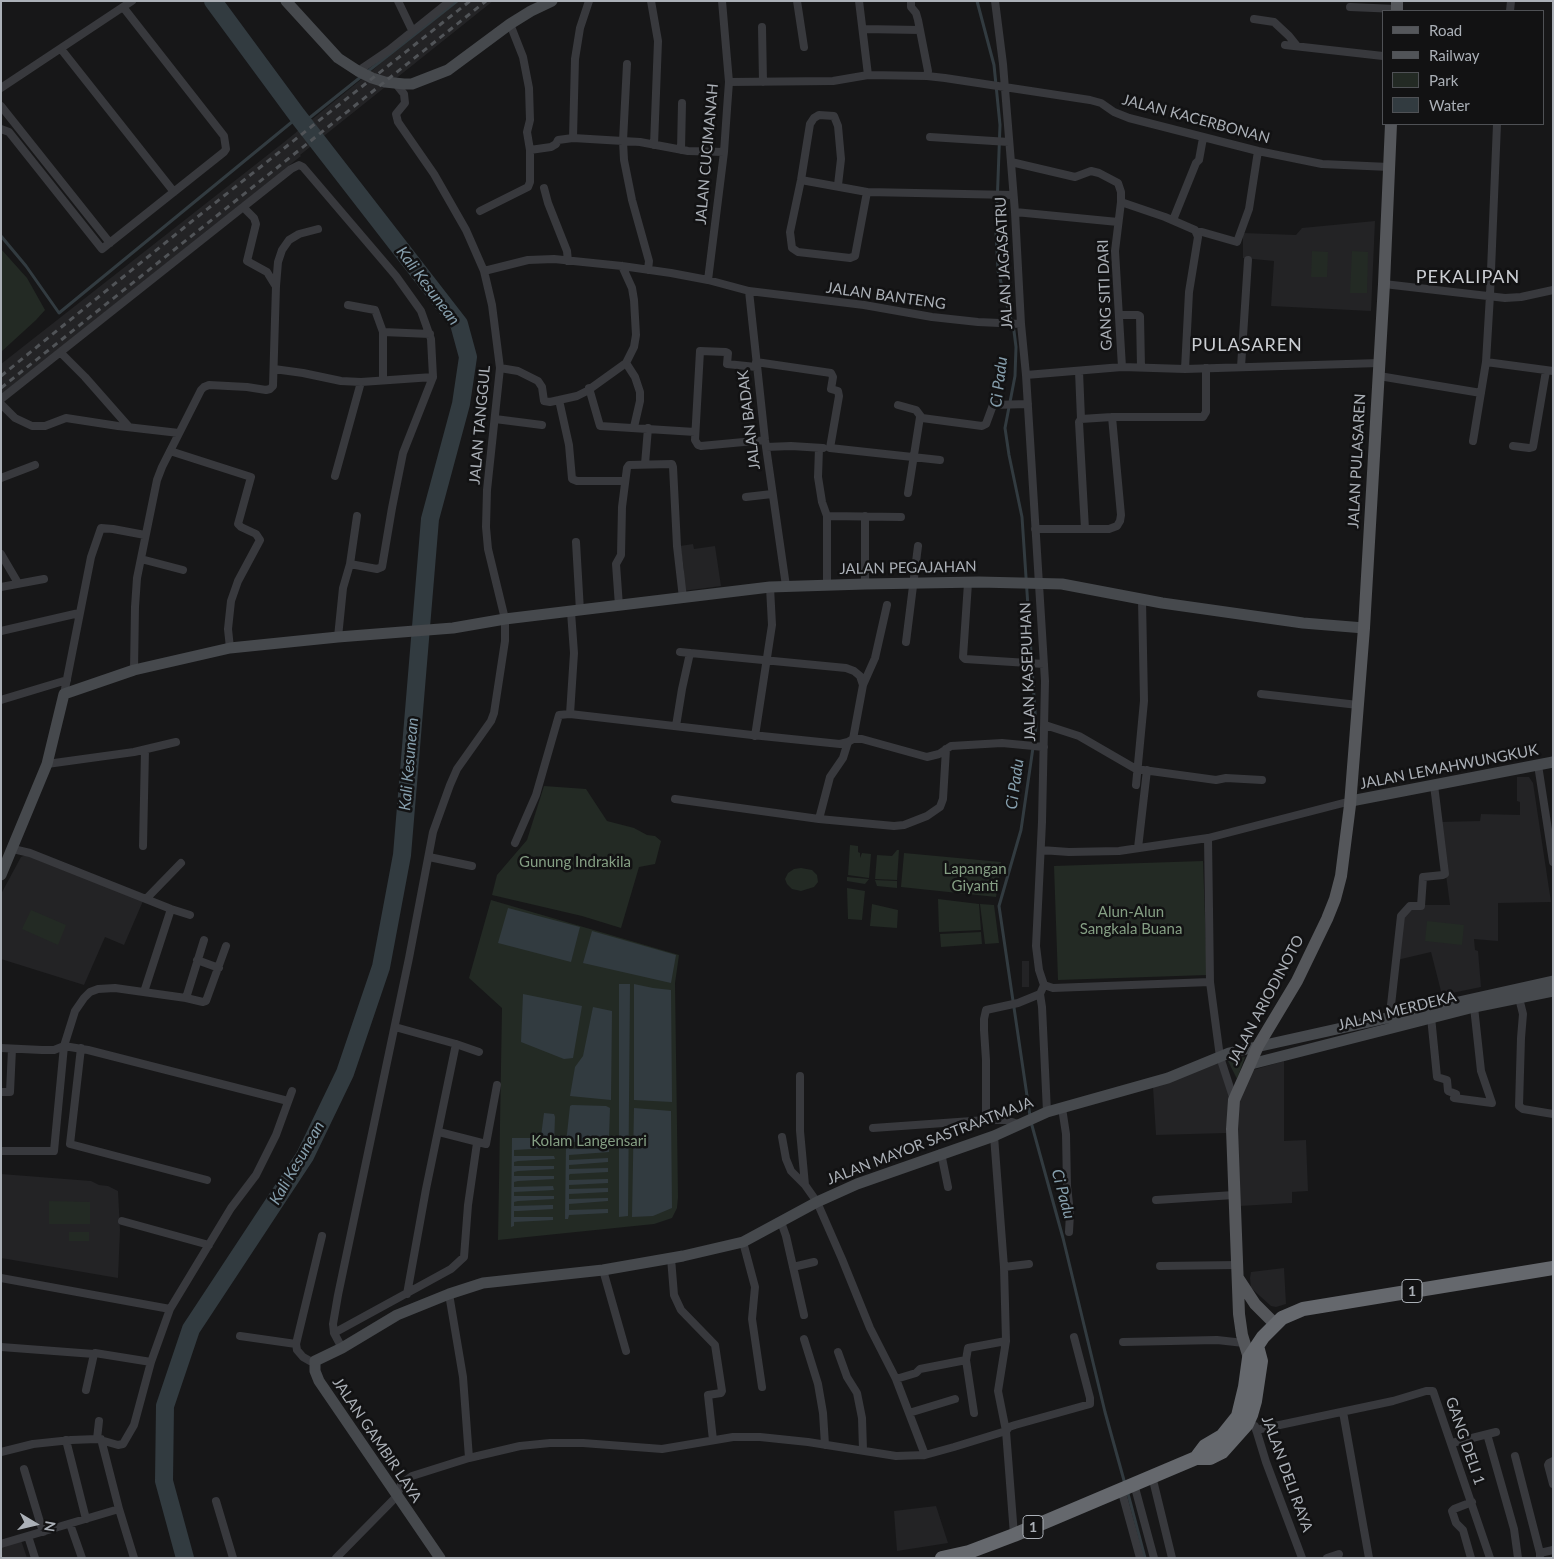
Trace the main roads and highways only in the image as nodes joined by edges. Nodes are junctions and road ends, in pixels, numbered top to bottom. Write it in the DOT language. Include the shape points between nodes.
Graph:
graph roads {
  1 [pos="1391,125"];
  2 [pos="1350,801"];
  3 [pos="1553,1268"];
  4 [pos="1238,1272"];
  5 [pos="1275,1324"];
  6 [pos="1251,1344"];
  7 [pos="1196,1458"];
  8 [pos="964,1555"];
  9 [pos="942,1558"];
  1 -- 2 [label="main road, JALAN PULASAREN" via="1364,628"];
  2 -- 4 [label="main road, JALAN ARIODINOTO" via="1336,899 1296,981 1258,1046 1234,1100 1232,1129"];
  3 -- 5 [label="highway, 1" via="1303,1309"];
  4 -- 5 [label="main road, JALAN ARIODINOTO" via="1255,1304"];
  4 -- 6 [label="main road, JALAN ARIODINOTO" via="1239,1314"];
  5 -- 6 [label="highway, 1"];
  6 -- 7 [label="highway, 1" via="1238,1416 1222,1436 1205,1446"];
  6 -- 7 [label="highway, 1" via="1261,1361 1255,1401 1247,1424 1222,1452 1210,1458"];
  7 -- 8 [label="highway, 1"];
  8 -- 9 [label="highway, 1"];
}
